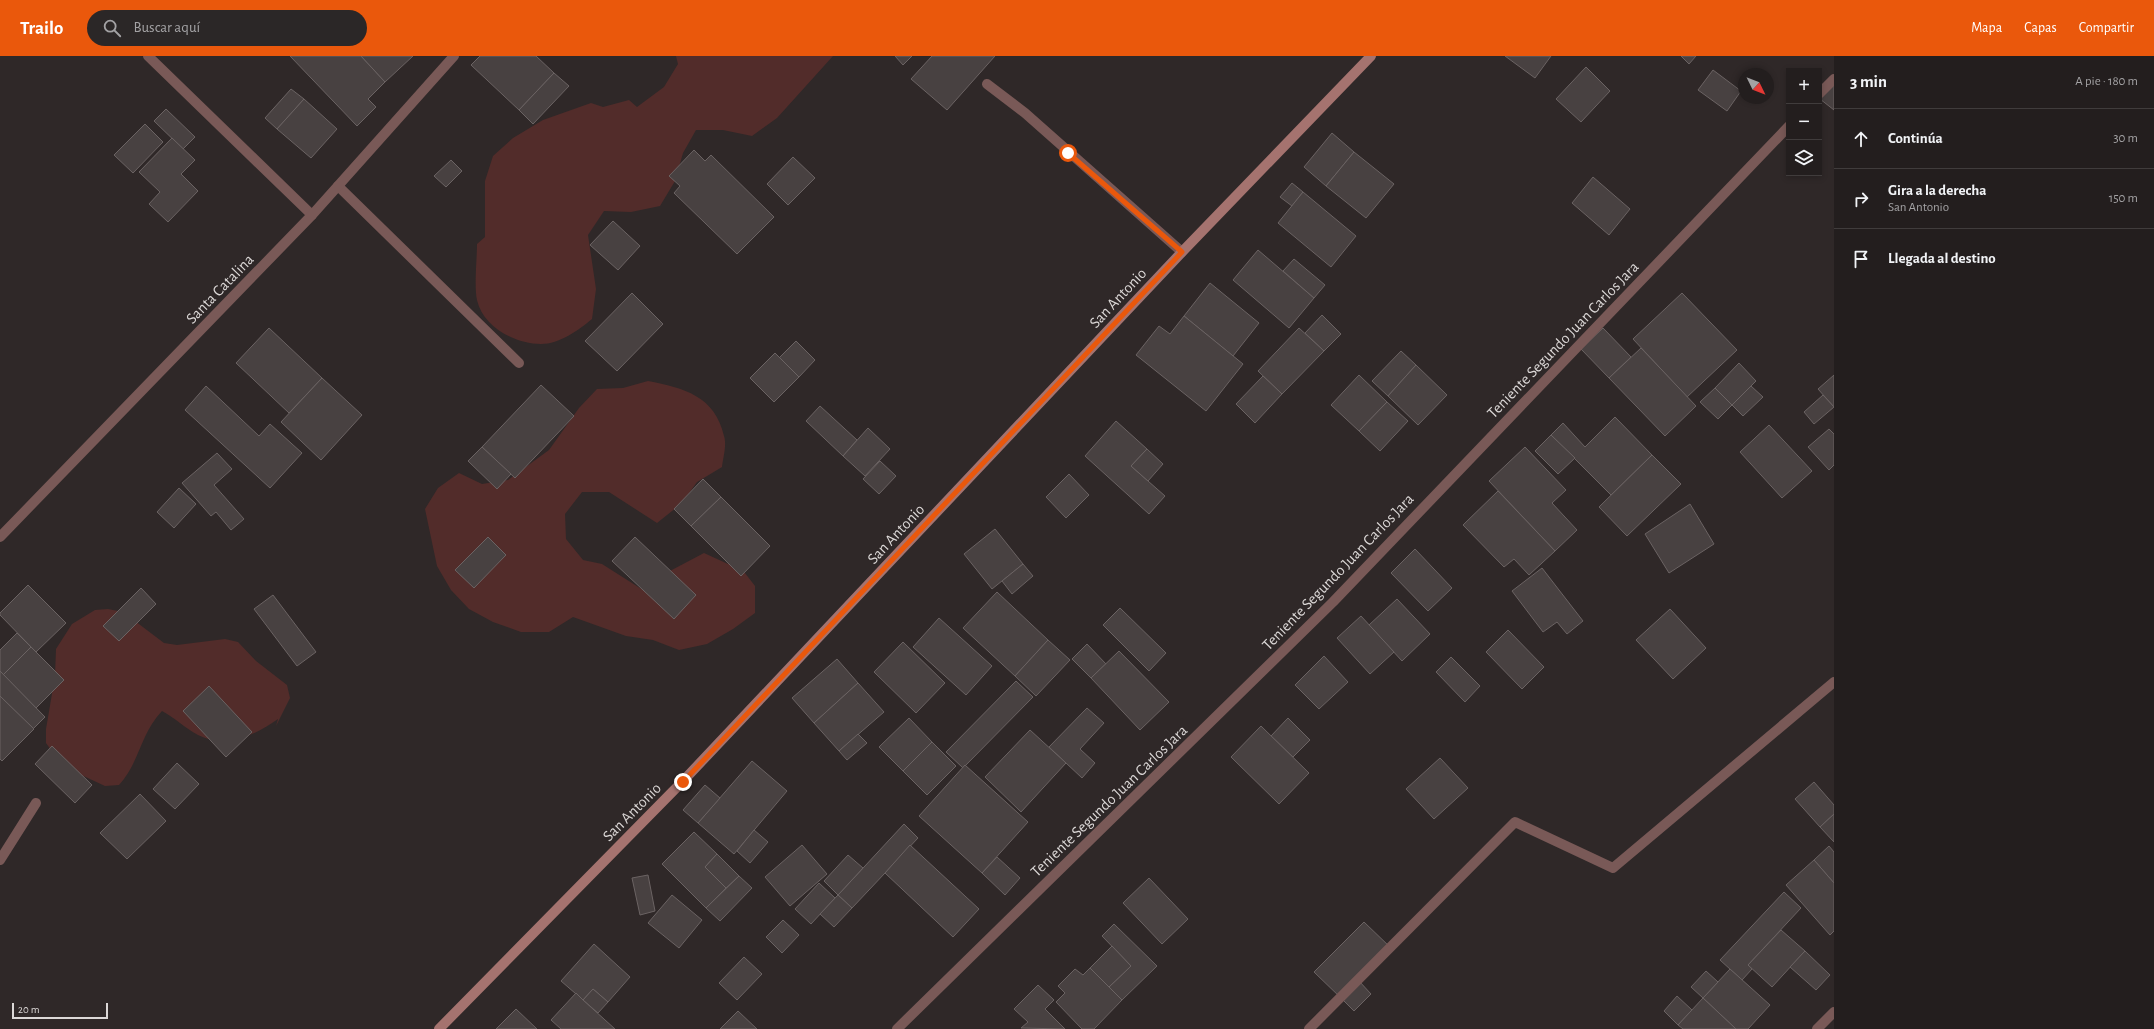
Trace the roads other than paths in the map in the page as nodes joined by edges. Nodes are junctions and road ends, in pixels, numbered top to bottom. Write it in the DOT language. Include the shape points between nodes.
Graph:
graph roads {
  1 [pos="148,56"];
  2 [pos="454,56"];
  3 [pos="1371,56"];
  4 [pos="1834,79"];
  5 [pos="987,84"];
  6 [pos="1822,91"];
  7 [pos="1786,129"];
  8 [pos="338,186"];
  9 [pos="312,215"];
  10 [pos="1182,252"];
  11 [pos="519,363"];
  12 [pos="0,537"];
  13 [pos="1834,682"];
  14 [pos="36,803"];
  15 [pos="0,860"];
  16 [pos="1834,1012"];
  17 [pos="439,1029"];
  18 [pos="897,1029"];
  19 [pos="1309,1029"];
  20 [pos="1818,1029"];
  1 -- 9 [label="street"];
  2 -- 8 [label="street, Santa Catalina"];
  3 -- 10 [label="street, San Antonio"];
  4 -- 6 [label="street"];
  5 -- 10 [label="street" via="1025,113"];
  7 -- 18 [label="street, Teniente Segundo Juan Carlos Jara" via="1333,602"];
  8 -- 9 [label="street, Santa Catalina"];
  8 -- 11 [label="street"];
  9 -- 12 [label="street, Santa Catalina"];
  10 -- 17 [label="street, San Antonio" via="683,782"];
  13 -- 19 [label="street" via="1613,868 1515,822"];
  14 -- 15 [label="street"];
  16 -- 20 [label="street"];
}
